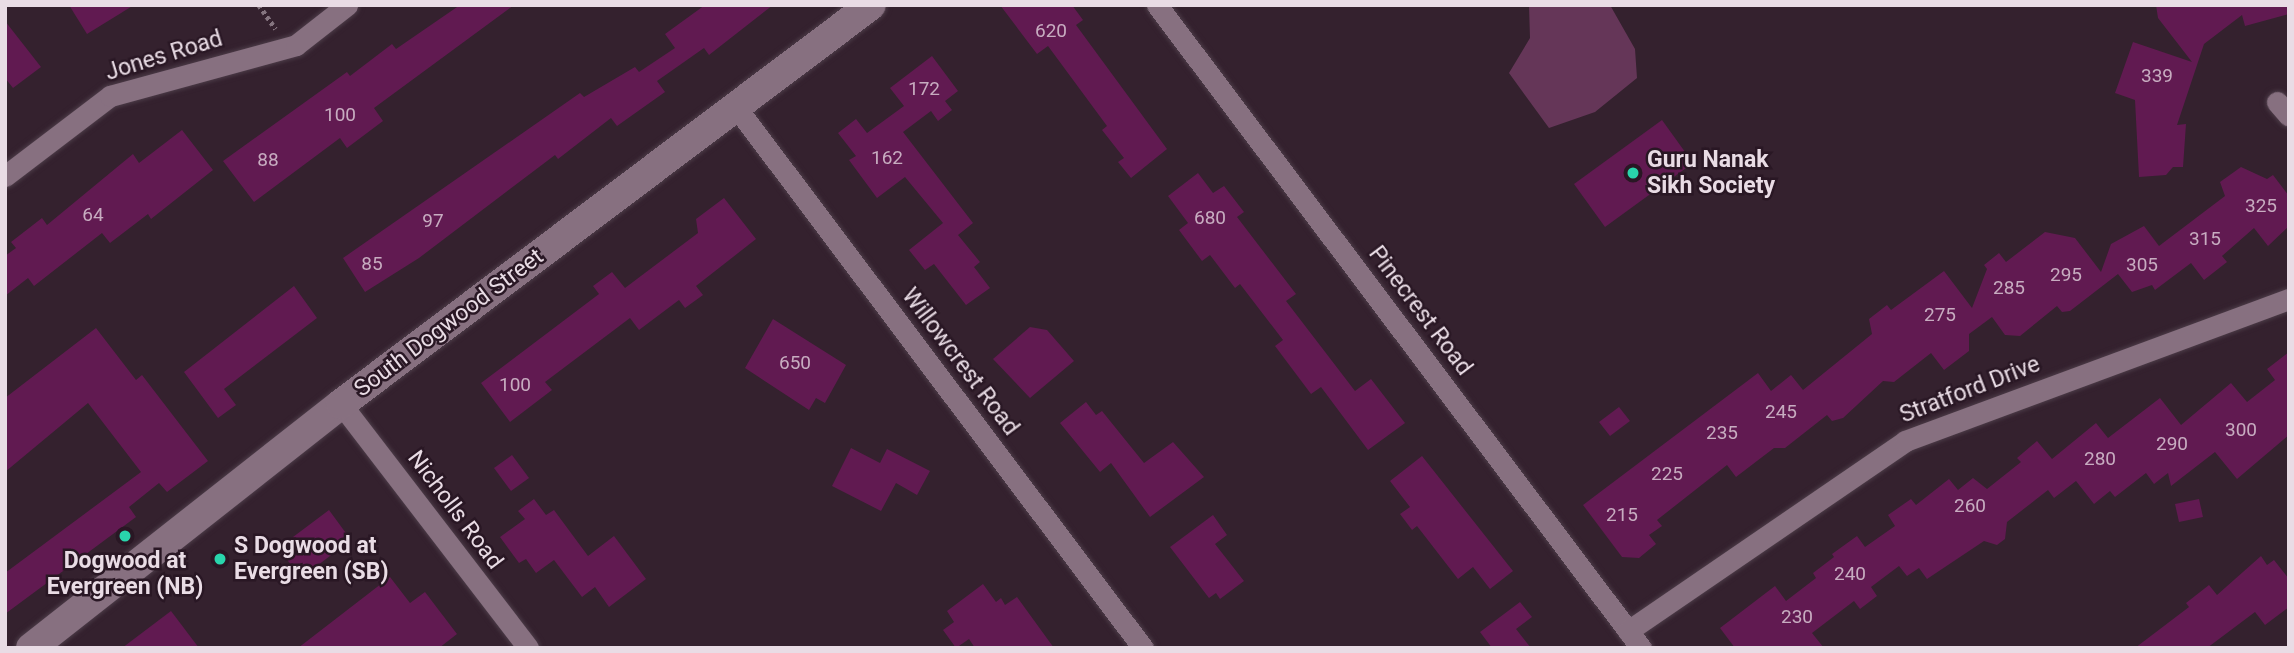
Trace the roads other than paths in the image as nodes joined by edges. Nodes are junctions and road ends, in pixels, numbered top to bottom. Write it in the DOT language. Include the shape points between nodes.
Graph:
graph roads {
  1 [pos="347,5"];
  2 [pos="871,5"];
  3 [pos="1157,5"];
  4 [pos="736,107"];
  5 [pos="5,176"];
  6 [pos="2289,299"];
  7 [pos="341,404"];
  8 [pos="1635,639"];
  9 [pos="31,648"];
  10 [pos="528,648"];
  11 [pos="1143,648"];
  1 -- 5 [label="street, Jones Road" via="296,45 110,96"];
  2 -- 4 [label="main road, South Dogwood Street"];
  3 -- 8 [label="street, Pinecrest Road"];
  4 -- 7 [label="main road, South Dogwood Street"];
  4 -- 11 [label="street, Willowcrest Road"];
  6 -- 8 [label="street, Stratford Drive" via="1905,441"];
  7 -- 9 [label="main road, South Dogwood Street"];
  7 -- 10 [label="street, Nicholls Road"];
}
